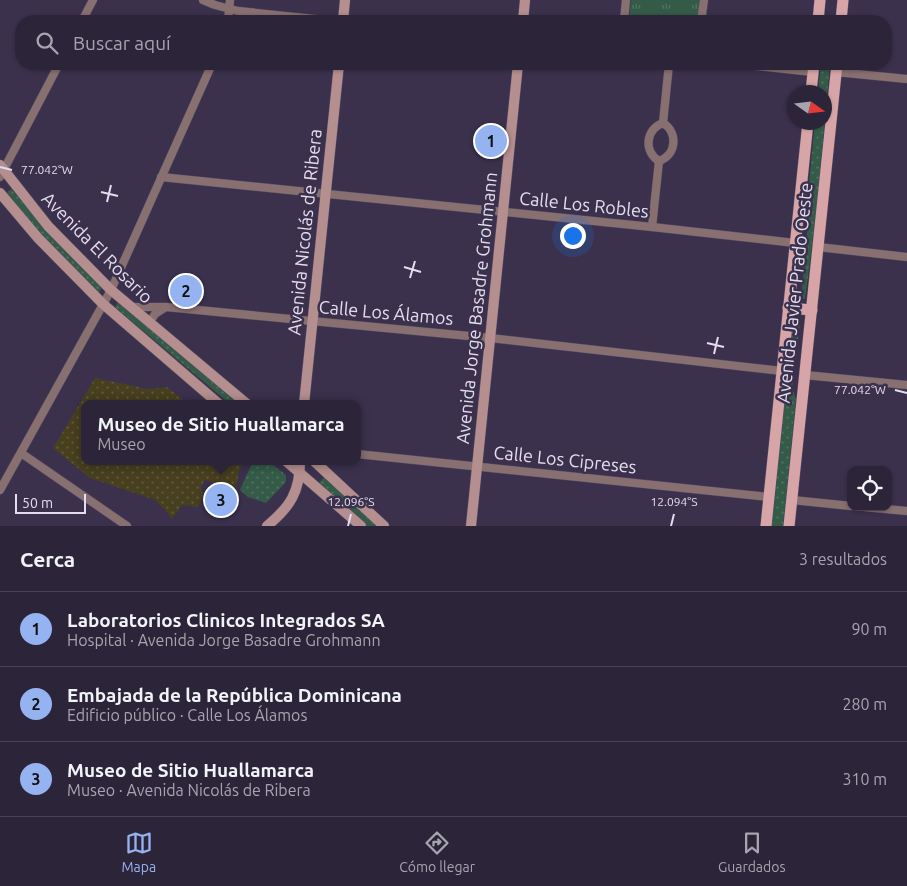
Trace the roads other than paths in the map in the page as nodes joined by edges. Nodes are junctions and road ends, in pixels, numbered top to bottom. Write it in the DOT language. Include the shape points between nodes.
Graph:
graph roads {
  1 [pos="93,0"];
  2 [pos="203,0"];
  3 [pos="230,0"];
  4 [pos="346,0"];
  5 [pos="525,0"];
  6 [pos="626,0"];
  7 [pos="704,0"];
  8 [pos="820,0"];
  9 [pos="843,0"];
  10 [pos="229,9"];
  11 [pos="85,15"];
  12 [pos="228,15"];
  13 [pos="276,15"];
  14 [pos="344,15"];
  15 [pos="524,15"];
  16 [pos="625,15"];
  17 [pos="702,15"];
  18 [pos="819,15"];
  19 [pos="842,15"];
  20 [pos="56,70"];
  21 [pos="209,70"];
  22 [pos="338,70"];
  23 [pos="517,70"];
  24 [pos="669,70"];
  25 [pos="813,70"];
  26 [pos="836,70"];
  27 [pos="849,70"];
  28 [pos="907,79"];
  29 [pos="812,85"];
  30 [pos="663,122"];
  31 [pos="807,130"];
  32 [pos="659,161"];
  33 [pos="1,171"];
  34 [pos="161,177"];
  35 [pos="0,193"];
  36 [pos="325,194"];
  37 [pos="503,212"];
  38 [pos="652,227"];
  39 [pos="795,243"];
  40 [pos="818,248"];
  41 [pos="907,257"];
  42 [pos="110,290"];
  43 [pos="103,304"];
  44 [pos="131,307"];
  45 [pos="166,307"];
  46 [pos="788,308"];
  47 [pos="812,310"];
  48 [pos="312,321"];
  49 [pos="150,323"];
  50 [pos="490,338"];
  51 [pos="782,371"];
  52 [pos="805,375"];
  53 [pos="907,385"];
  54 [pos="214,400"];
  55 [pos="242,400"];
  56 [pos="304,400"];
  57 [pos="21,453"];
  58 [pos="361,454"];
  59 [pos="291,465"];
  60 [pos="300,465"];
  61 [pos="318,465"];
  62 [pos="477,466"];
  63 [pos="300,473"];
  64 [pos="0,490"];
  65 [pos="769,497"];
  66 [pos="792,500"];
  67 [pos="847,506"];
  68 [pos="892,510"];
  69 [pos="907,512"];
  70 [pos="126,526"];
  71 [pos="267,526"];
  72 [pos="360,526"];
  73 [pos="384,526"];
  74 [pos="471,526"];
  75 [pos="766,526"];
  76 [pos="789,526"];
  1 -- 11 [label="street"];
  2 -- 10 [label="street"];
  3 -- 10 [label="street"];
  4 -- 14 [label="street"];
  5 -- 15 [label="street"];
  6 -- 16 [label="street"];
  7 -- 17 [label="street"];
  8 -- 18 [label="main road"];
  9 -- 19 [label="main road"];
  10 -- 12 [label="street"];
  10 -- 13 [label="street"];
  20 -- 33 [label="street"];
  21 -- 34 [label="street"];
  22 -- 36 [label="street, Avenida Nicolás de Ribera"];
  23 -- 37 [label="street, Avenida Jorge Basadre Grohmann"];
  24 -- 30 [label="street"];
  25 -- 29 [label="main road"];
  26 -- 40 [label="main road, Avenida Javier Prado Oeste"];
  27 -- 28 [label="street"];
  30 -- 32 [label="street" via="653,129 648,141 651,154"];
  30 -- 32 [label="street" via="672,131 674,144 668,156"];
  31 -- 39 [label="main road, Avenida Javier Prado Oeste"];
  32 -- 38 [label="street"];
  33 -- 42 [label="street, Avenida El Rosario"];
  34 -- 36 [label="street, Calle Los Robles"];
  34 -- 42 [label="street"];
  35 -- 43 [label="street, Avenida El Rosario" via="38,238"];
  36 -- 37 [label="street, Calle Los Robles"];
  36 -- 48 [label="street, Avenida Nicolás de Ribera"];
  37 -- 38 [label="street, Calle Los Robles"];
  37 -- 50 [label="street, Avenida Jorge Basadre Grohmann"];
  38 -- 39 [label="street, Calle Los Robles"];
  39 -- 46 [label="main road, Avenida Javier Prado Oeste"];
  40 -- 41 [label="street"];
  40 -- 47 [label="main road, Avenida Javier Prado Oeste"];
  42 -- 43 [label="street"];
  42 -- 44 [label="street, Avenida El Rosario"];
  43 -- 54 [label="street, Avenida El Rosario"];
  43 -- 57 [label="street"];
  44 -- 45 [label="street, Calle Los Álamos"];
  44 -- 49 [label="street, Avenida El Rosario"];
  45 -- 48 [label="street, Calle Los Álamos"];
  45 -- 49 [label="street" via="155,314"];
  46 -- 47 [label="main road"];
  46 -- 51 [label="main road, Avenida Javier Prado Oeste"];
  47 -- 52 [label="main road, Avenida Javier Prado Oeste"];
  48 -- 50 [label="street, Calle Los Álamos"];
  48 -- 56 [label="street, Avenida Nicolás de Ribera"];
  49 -- 55 [label="street, Avenida El Rosario"];
  50 -- 51 [label="street, Calle Los Álamos"];
  50 -- 62 [label="street, Avenida Jorge Basadre Grohmann"];
  51 -- 65 [label="main road, Avenida Javier Prado Oeste"];
  52 -- 53 [label="street"];
  52 -- 66 [label="main road, Avenida Javier Prado Oeste"];
  57 -- 64 [label="street"];
  57 -- 70 [label="street"];
  58 -- 62 [label="street, Calle Los Cipreses"];
  59 -- 63 [label="street"];
  60 -- 63 [label="street"];
  61 -- 73 [label="street"];
  62 -- 65 [label="street, Calle Los Cipreses"];
  62 -- 74 [label="street, Avenida Jorge Basadre Grohmann"];
  63 -- 71 [label="street" via="293,498"];
  63 -- 72 [label="street"];
  65 -- 75 [label="main road, Avenida Javier Prado Oeste"];
  66 -- 67 [label="street"];
  66 -- 76 [label="main road, Avenida Javier Prado Oeste"];
  68 -- 69 [label="street"];
}
